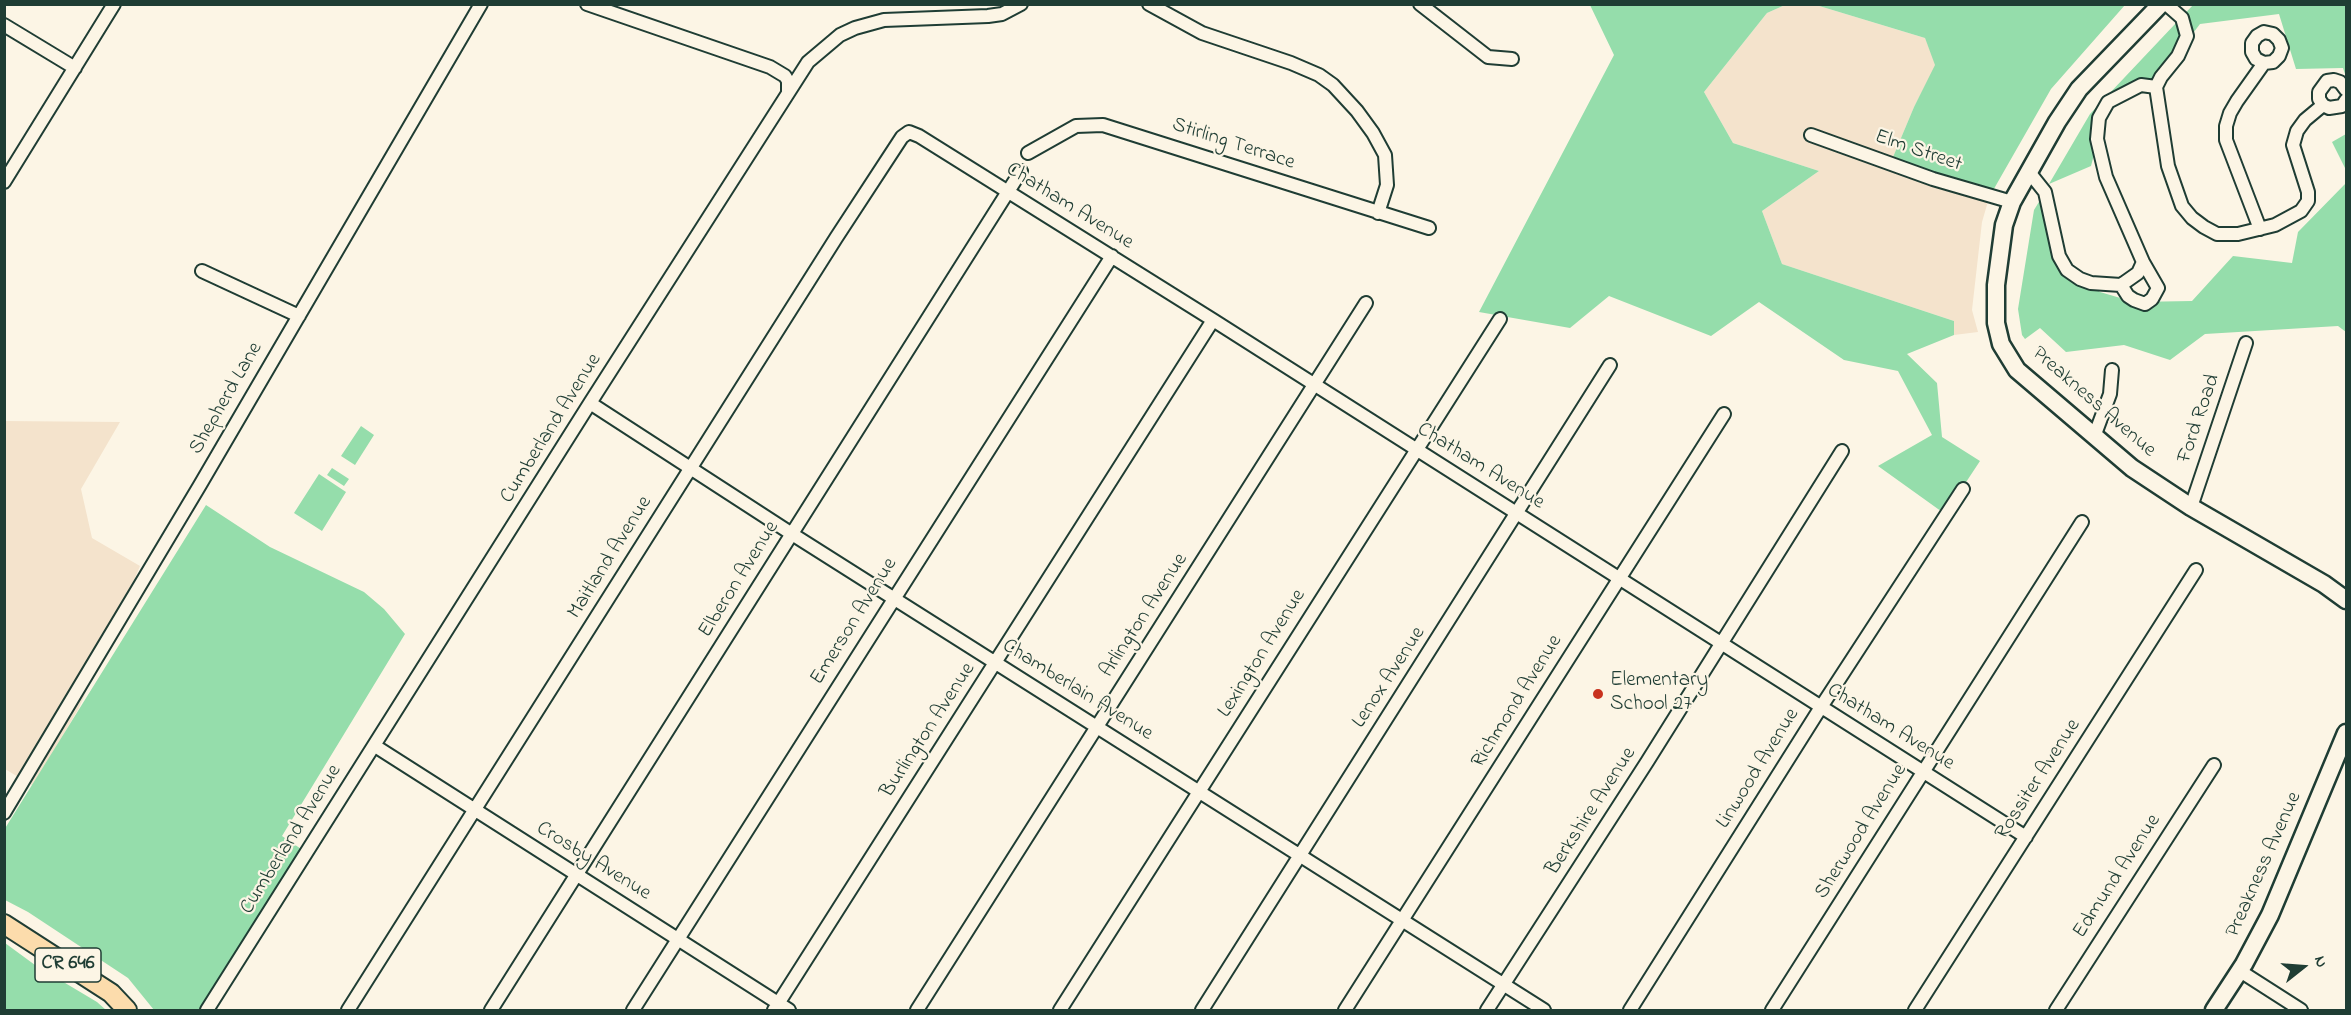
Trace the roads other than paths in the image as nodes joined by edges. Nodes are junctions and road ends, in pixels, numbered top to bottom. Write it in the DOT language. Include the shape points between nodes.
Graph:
graph roads {
  1 [pos="114,4"];
  2 [pos="481,4"];
  3 [pos="587,4"];
  4 [pos="1021,4"];
  5 [pos="1149,4"];
  6 [pos="1420,4"];
  7 [pos="2161,4"];
  8 [pos="2166,4"];
  9 [pos="4,25"];
  10 [pos="1512,59"];
  11 [pos="2264,63"];
  12 [pos="75,68"];
  13 [pos="2156,87"];
  14 [pos="2346,90"];
  15 [pos="788,93"];
  16 [pos="2346,100"];
  17 [pos="2323,105"];
  18 [pos="912,132"];
  19 [pos="1811,135"];
  20 [pos="1028,153"];
  21 [pos="1021,171"];
  22 [pos="2029,172"];
  23 [pos="4,182"];
  24 [pos="1008,192"];
  25 [pos="2012,202"];
  26 [pos="1378,213"];
  27 [pos="1429,228"];
  28 [pos="2260,229"];
  29 [pos="1112,256"];
  30 [pos="2143,262"];
  31 [pos="202,271"];
  32 [pos="2121,285"];
  33 [pos="1366,303"];
  34 [pos="299,316"];
  35 [pos="1500,319"];
  36 [pos="1213,321"];
  37 [pos="2246,343"];
  38 [pos="1610,365"];
  39 [pos="2112,370"];
  40 [pos="1314,385"];
  41 [pos="590,403"];
  42 [pos="1724,414"];
  43 [pos="2094,437"];
  44 [pos="1416,450"];
  45 [pos="1842,451"];
  46 [pos="691,469"];
  47 [pos="1963,489"];
  48 [pos="2191,507"];
  49 [pos="1517,514"];
  50 [pos="2082,522"];
  51 [pos="792,534"];
  52 [pos="2196,570"];
  53 [pos="1619,579"];
  54 [pos="2324,584"];
  55 [pos="2346,592"];
  56 [pos="893,598"];
  57 [pos="2346,600"];
  58 [pos="1721,643"];
  59 [pos="996,663"];
  60 [pos="1821,707"];
  61 [pos="1097,727"];
  62 [pos="2346,733"];
  63 [pos="375,746"];
  64 [pos="2214,765"];
  65 [pos="1923,772"];
  66 [pos="1199,791"];
  67 [pos="474,811"];
  68 [pos="4,813"];
  69 [pos="2026,837"];
  70 [pos="1300,855"];
  71 [pos="578,875"];
  72 [pos="1403,920"];
  73 [pos="4,924"];
  74 [pos="678,939"];
  75 [pos="2240,971"];
  76 [pos="1504,985"];
  77 [pos="780,1008"];
  78 [pos="127,1011"];
  79 [pos="207,1011"];
  80 [pos="348,1011"];
  81 [pos="491,1011"];
  82 [pos="633,1011"];
  83 [pos="917,1011"];
  84 [pos="1060,1011"];
  85 [pos="1202,1011"];
  86 [pos="1345,1011"];
  87 [pos="1487,1011"];
  88 [pos="1544,1011"];
  89 [pos="1630,1011"];
  90 [pos="1772,1011"];
  91 [pos="1915,1011"];
  92 [pos="2056,1011"];
  93 [pos="2214,1011"];
  94 [pos="2301,1011"];
  1 -- 12 [label="street"];
  2 -- 34 [label="street, Shepherd Lane"];
  3 -- 15 [label="street" via="770,67 785,76"];
  4 -- 15 [label="street, Cumberland Avenue" via="1002,14 884,20 855,28 818,51"];
  5 -- 26 [label="street" via="1202,33 1291,63 1333,85 1357,111 1385,155 1387,185"];
  6 -- 10 [label="street" via="1488,57"];
  7 -- 22 [label="main road, Preakness Avenue" via="2079,89"];
  8 -- 13 [label="street" via="2182,18 2187,36"];
  9 -- 12 [label="street"];
  11 -- 28 [label="street" via="2230,112 2226,126 2226,140"];
  12 -- 23 [label="street"];
  13 -- 28 [label="street" via="2168,166 2182,206 2192,218 2217,234"];
  13 -- 30 [label="street" via="2140,85 2108,102 2099,118 2097,139 2106,177"];
  14 -- 17 [label="street" via="2340,82 2327,81 2319,92"];
  15 -- 41 [label="street, Cumberland Avenue"];
  16 -- 17 [label="street" via="2336,108"];
  17 -- 28 [label="street" via="2305,120 2293,146 2308,201 2301,211"];
  18 -- 24 [label="street, Chatham Avenue"];
  18 -- 46 [label="street, Maitland Avenue" via="902,137"];
  19 -- 25 [label="street, Elm Street" via="1933,179"];
  20 -- 26 [label="street, Stirling Terrace" via="1066,130 1103,125"];
  21 -- 24 [label="street, Elberon Avenue"];
  22 -- 25 [label="main road, Preakness Avenue"];
  22 -- 32 [label="street" via="2045,192 2067,270 2091,283"];
  24 -- 29 [label="street, Chatham Avenue"];
  24 -- 51 [label="street, Elberon Avenue"];
  25 -- 43 [label="main road, Preakness Avenue" via="2004,225 1996,285 1996,323 2001,344 2017,370"];
  26 -- 27 [label="street, Stirling Terrace"];
  29 -- 36 [label="street, Chatham Avenue"];
  29 -- 56 [label="street, Emerson Avenue"];
  30 -- 32 [label="street" via="2138,273"];
  30 -- 32 [label="street" via="2158,288 2152,299 2145,304 2134,300"];
  31 -- 34 [label="street"];
  33 -- 40 [label="street, Arlington Avenue"];
  34 -- 68 [label="street, Shepherd Lane"];
  35 -- 44 [label="street, Lexington Avenue"];
  36 -- 40 [label="street, Chatham Avenue"];
  36 -- 59 [label="street, Burlington Avenue"];
  37 -- 48 [label="street, Ford Road"];
  38 -- 49 [label="street, Lenox Avenue"];
  39 -- 43 [label="street" via="2110,394"];
  40 -- 44 [label="street, Chatham Avenue"];
  40 -- 61 [label="street, Arlington Avenue"];
  41 -- 46 [label="street, Chamberlain Avenue"];
  41 -- 63 [label="street, Cumberland Avenue"];
  42 -- 53 [label="street, Richmond Avenue"];
  43 -- 48 [label="main road, Preakness Avenue"];
  44 -- 49 [label="street, Chatham Avenue"];
  44 -- 66 [label="street, Lexington Avenue"];
  45 -- 58 [label="street, Berkshire Avenue"];
  46 -- 51 [label="street, Chamberlain Avenue"];
  46 -- 67 [label="street, Maitland Avenue"];
  47 -- 60 [label="street, Linwood Avenue"];
  48 -- 54 [label="main road, Preakness Avenue"];
  49 -- 53 [label="street, Chatham Avenue"];
  49 -- 70 [label="street, Lenox Avenue"];
  50 -- 65 [label="street, Sherwood Avenue"];
  51 -- 56 [label="street, Chamberlain Avenue"];
  51 -- 71 [label="street, Elberon Avenue"];
  52 -- 69 [label="street, Rossiter Avenue"];
  53 -- 58 [label="street, Chatham Avenue"];
  53 -- 72 [label="street, Richmond Avenue"];
  54 -- 55 [label="street"];
  54 -- 57 [label="main road, Preakness Avenue"];
  56 -- 59 [label="street, Chamberlain Avenue"];
  56 -- 74 [label="street, Emerson Avenue"];
  58 -- 60 [label="street, Chatham Avenue"];
  58 -- 76 [label="street, Berkshire Avenue"];
  59 -- 61 [label="street, Chamberlain Avenue"];
  59 -- 77 [label="street, Burlington Avenue"];
  60 -- 65 [label="street, Chatham Avenue"];
  60 -- 89 [label="street, Linwood Avenue"];
  61 -- 66 [label="street, Chamberlain Avenue"];
  61 -- 83 [label="street, Arlington Avenue"];
  62 -- 75 [label="main road, Preakness Avenue" via="2270,915"];
  63 -- 67 [label="street, Crosby Avenue"];
  63 -- 79 [label="street, Cumberland Avenue"];
  64 -- 92 [label="street, Edmund Avenue"];
  65 -- 69 [label="street, Chatham Avenue"];
  65 -- 90 [label="street, Sherwood Avenue"];
  66 -- 70 [label="street, Chamberlain Avenue"];
  66 -- 84 [label="street, Lexington Avenue"];
  67 -- 71 [label="street, Crosby Avenue"];
  67 -- 80 [label="street, Maitland Avenue"];
  69 -- 91 [label="street, Rossiter Avenue"];
  70 -- 72 [label="street, Chamberlain Avenue"];
  70 -- 85 [label="street, Lenox Avenue"];
  71 -- 74 [label="street, Crosby Avenue"];
  71 -- 81 [label="street, Elberon Avenue"];
  72 -- 76 [label="street, Chamberlain Avenue"];
  72 -- 86 [label="street, Richmond Avenue"];
  73 -- 78 [label="main road, CR 646" via="111,993"];
  74 -- 77 [label="street, Crosby Avenue"];
  74 -- 82 [label="street, Emerson Avenue"];
  75 -- 93 [label="main road, Preakness Avenue"];
  75 -- 94 [label="street"];
  76 -- 87 [label="street, Berkshire Avenue"];
  76 -- 88 [label="street, Chamberlain Avenue"];
}
